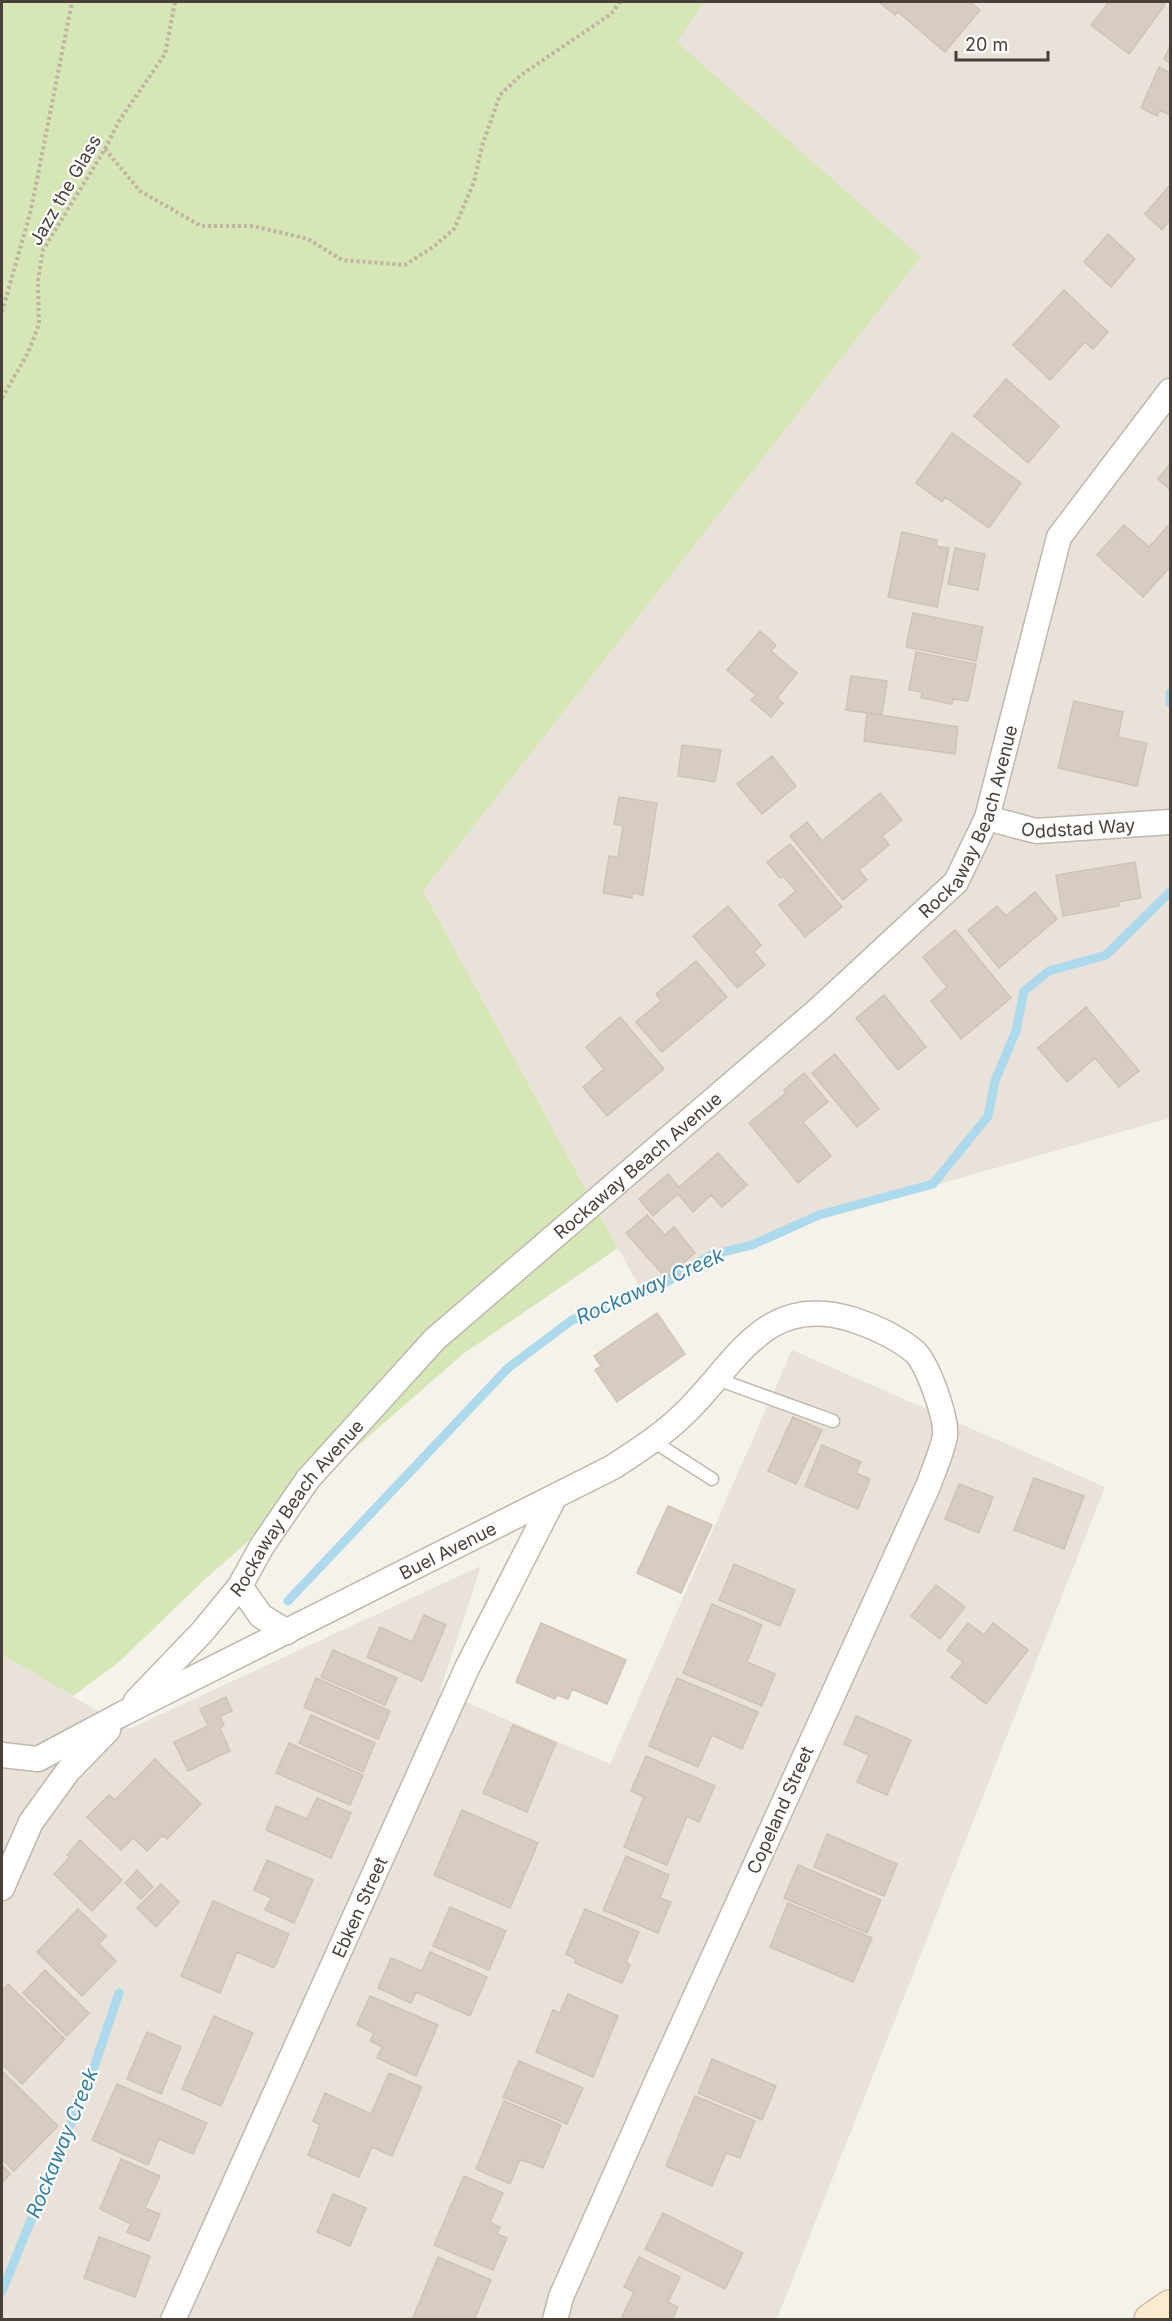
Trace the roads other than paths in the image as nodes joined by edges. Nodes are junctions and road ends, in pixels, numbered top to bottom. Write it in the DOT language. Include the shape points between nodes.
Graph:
graph roads {
  1 [pos="1170,391"];
  2 [pos="987,818"];
  3 [pos="1170,822"];
  4 [pos="866,1324"];
  5 [pos="717,1379"];
  6 [pos="833,1421"];
  7 [pos="653,1441"];
  8 [pos="712,1479"];
  9 [pos="554,1498"];
  10 [pos="240,1586"];
  11 [pos="287,1632"];
  12 [pos="124,1713"];
  13 [pos="2,1755"];
  14 [pos="2,1888"];
  15 [pos="1170,2307"];
  16 [pos="173,2319"];
  17 [pos="555,2319"];
  18 [pos="1150,2319"];
  1 -- 2 [label="street, Rockaway Beach Avenue" via="1059,537"];
  2 -- 3 [label="street, Oddstad Way" via="1036,831"];
  2 -- 10 [label="street, Rockaway Beach Avenue" via="956,882 810,1017 435,1339 308,1479"];
  4 -- 5 [label="street, Buel Avenue" via="833,1314 799,1314 768,1326 745,1345"];
  4 -- 17 [label="street, Copeland Street" via="898,1338 922,1359 935,1387 945,1435 929,1484 661,2071 561,2296"];
  5 -- 6 [label="lane"];
  5 -- 7 [label="street, Buel Avenue"];
  7 -- 8 [label="lane"];
  7 -- 9 [label="street, Buel Avenue"];
  9 -- 11 [label="street, Buel Avenue"];
  9 -- 16 [label="street, Ebken Street" via="467,1668"];
  10 -- 11 [label="street" via="261,1616"];
  10 -- 12 [label="street, Rockaway Beach Avenue" via="203,1631"];
  11 -- 12 [label="street, Buel Avenue"];
  12 -- 13 [label="street, Buel Avenue" via="38,1759"];
  12 -- 14 [label="street, Rockaway Beach Avenue" via="68,1771 31,1822"];
  15 -- 18 [label="street"];
}
